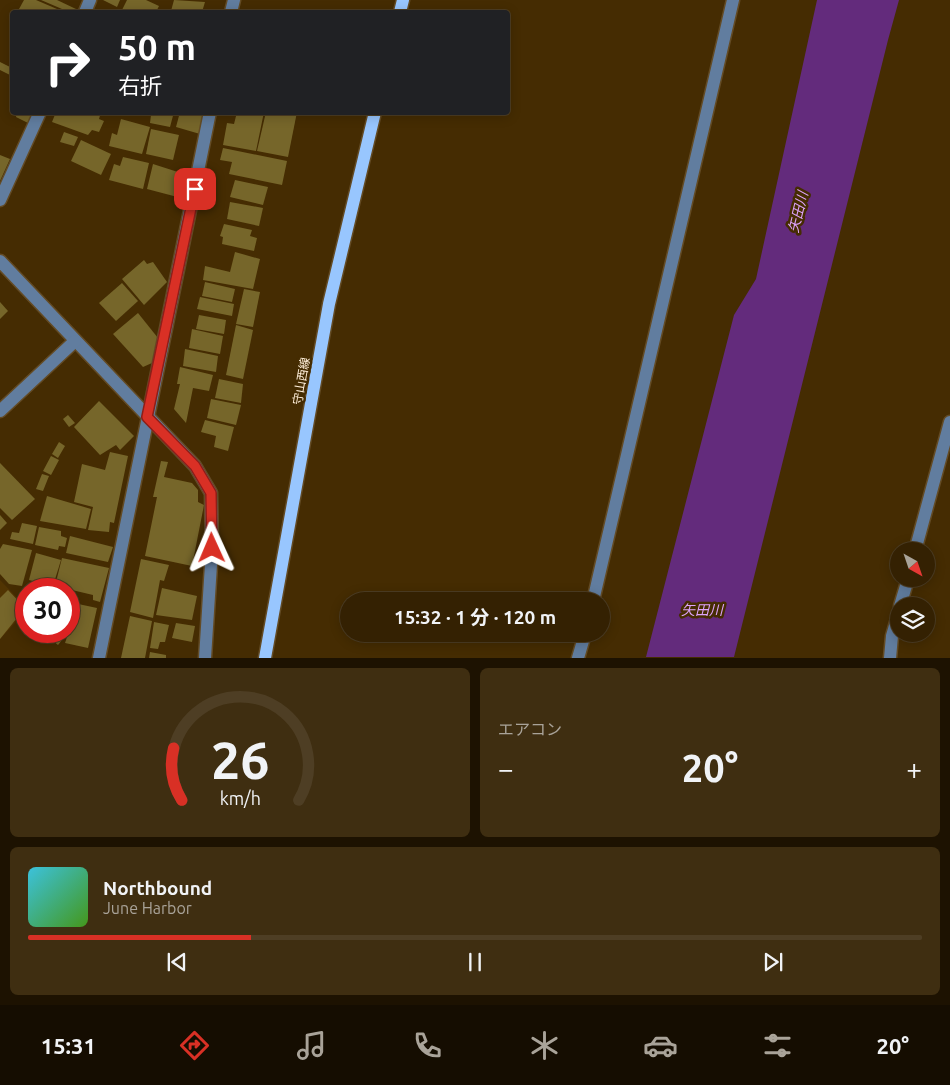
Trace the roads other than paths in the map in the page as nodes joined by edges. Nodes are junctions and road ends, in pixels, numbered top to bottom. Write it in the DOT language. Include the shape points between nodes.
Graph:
graph roads {
  1 [pos="733,0"];
  2 [pos="39,115"];
  3 [pos="209,115"];
  4 [pos="374,115"];
  5 [pos="0,200"];
  6 [pos="0,262"];
  7 [pos="76,341"];
  8 [pos="0,411"];
  9 [pos="147,417"];
  10 [pos="950,422"];
  11 [pos="917,542"];
  12 [pos="595,592"];
  13 [pos="582,642"];
  14 [pos="891,642"];
  15 [pos="99,658"];
  16 [pos="205,658"];
  17 [pos="265,658"];
  18 [pos="578,658"];
  19 [pos="890,658"];
  1 -- 12 [label="street"];
  2 -- 5 [label="street"];
  3 -- 9 [label="street"];
  4 -- 17 [label="main road, 守山西線" via="329,304"];
  6 -- 7 [label="street"];
  7 -- 8 [label="street"];
  7 -- 9 [label="street"];
  9 -- 15 [label="street"];
  9 -- 16 [label="street" via="195,466 211,493 212,548"];
  10 -- 11 [label="street"];
  13 -- 18 [label="street"];
  14 -- 19 [label="street"];
}
